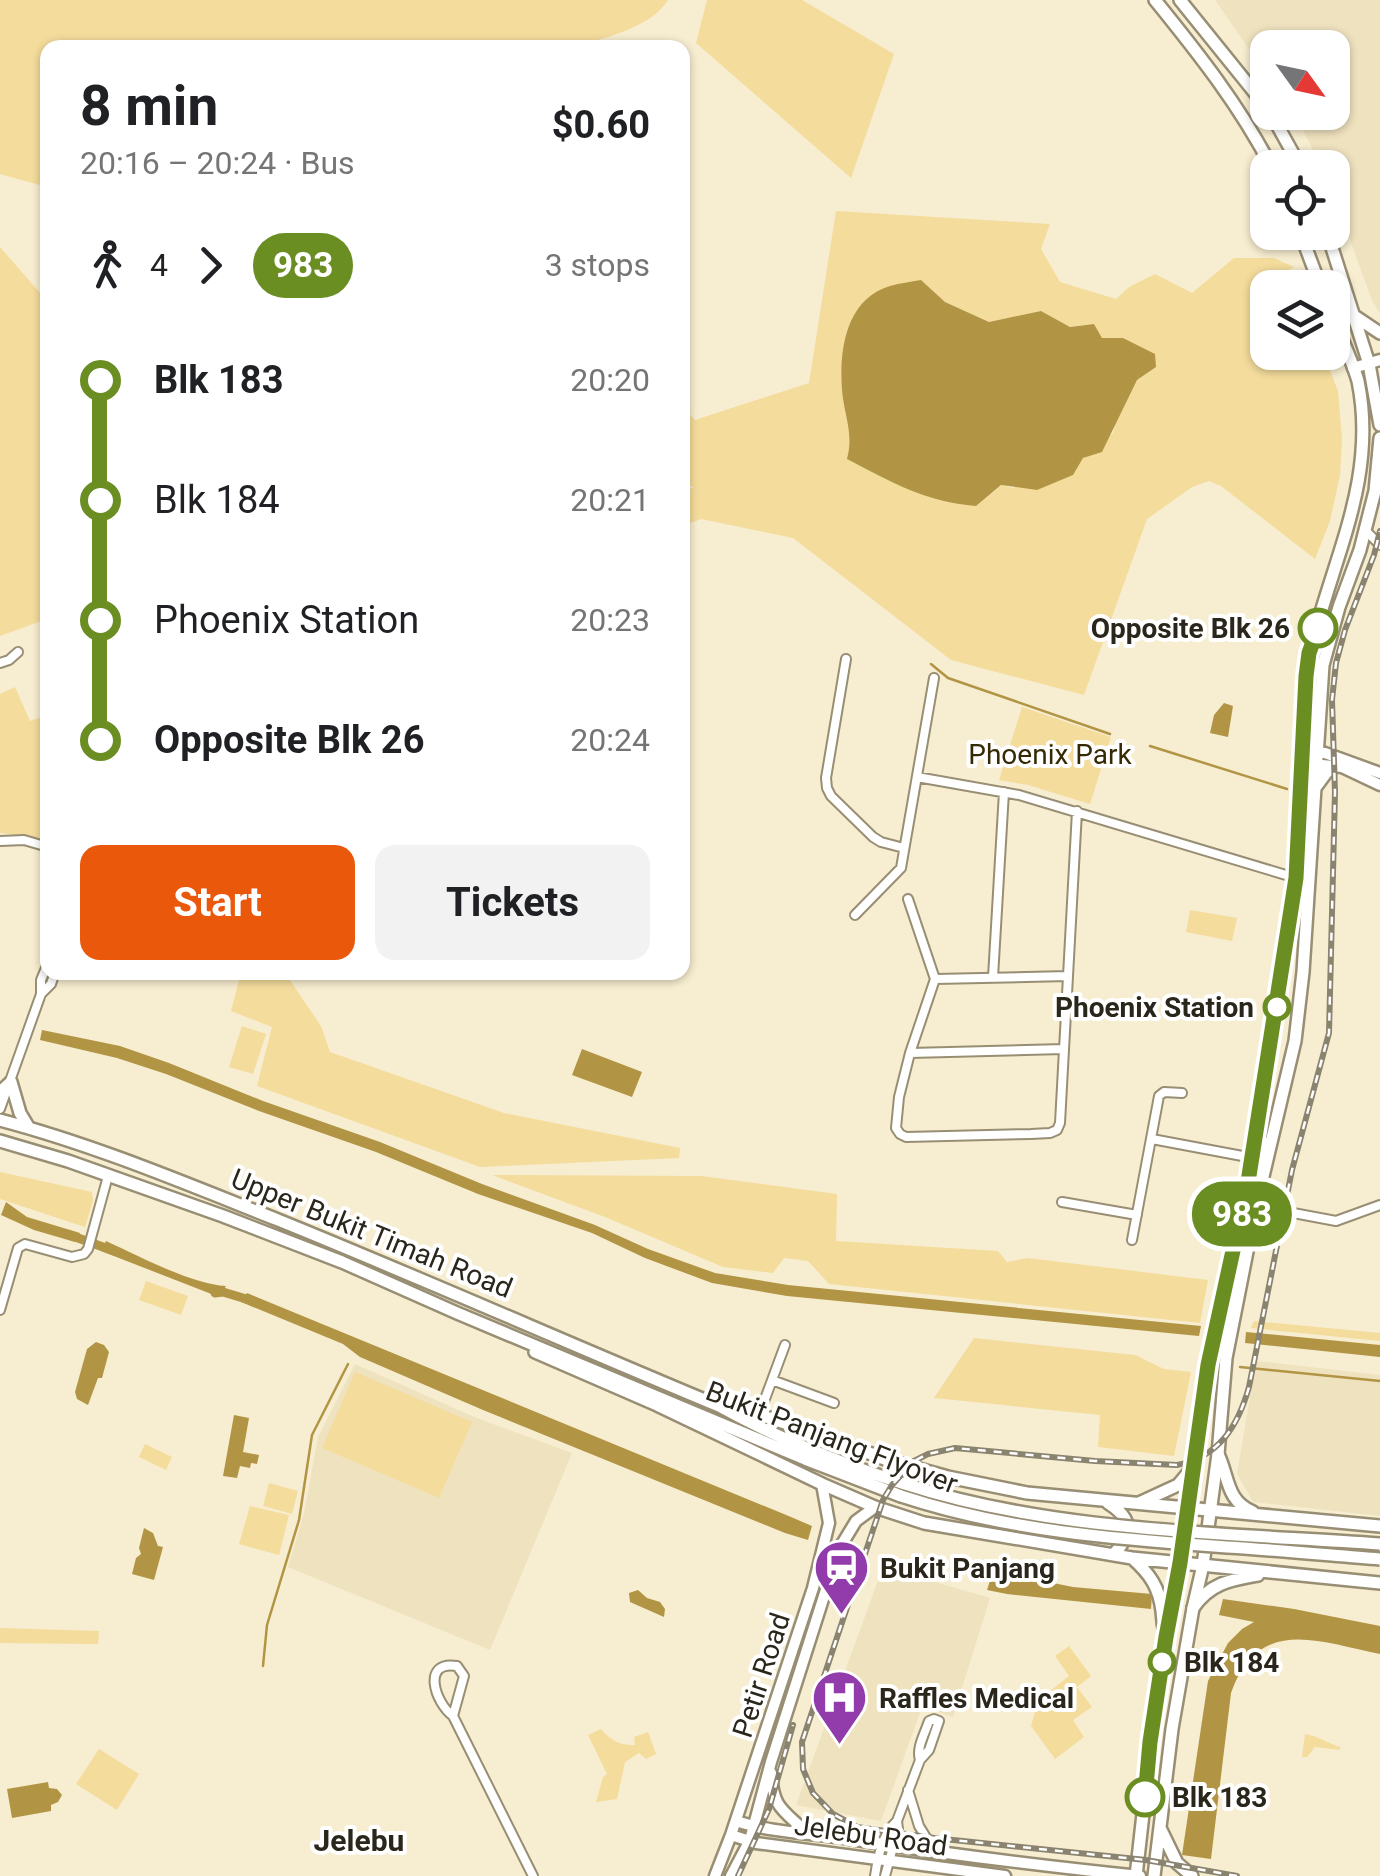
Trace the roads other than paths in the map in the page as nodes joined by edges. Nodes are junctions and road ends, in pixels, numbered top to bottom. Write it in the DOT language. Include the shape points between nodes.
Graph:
graph roads {
  1 [pos="1155,0"];
  2 [pos="1180,0"];
  3 [pos="1166,6"];
  4 [pos="1250,87"];
  5 [pos="1263,150"];
  6 [pos="1333,250"];
  7 [pos="1353,314"];
  8 [pos="1380,333"];
  9 [pos="1350,344"];
  10 [pos="1368,371"];
  11 [pos="1380,426"];
  12 [pos="1380,438"];
  13 [pos="1365,530"];
  14 [pos="1378,544"];
  15 [pos="1360,550"];
  16 [pos="18,652"];
  17 [pos="0,663"];
  18 [pos="860,670"];
  19 [pos="934,678"];
  20 [pos="1302,757"];
  21 [pos="1317,758"];
  22 [pos="1335,766"];
  23 [pos="1380,772"];
  24 [pos="917,777"];
  25 [pos="1380,785"];
  26 [pos="1004,792"];
  27 [pos="1313,792"];
  28 [pos="1077,812"];
  29 [pos="0,841"];
  30 [pos="40,844"];
  31 [pos="904,848"];
  32 [pos="1296,878"];
  33 [pos="908,898"];
  34 [pos="856,915"];
  35 [pos="1068,976"];
  36 [pos="993,977"];
  37 [pos="935,979"];
  38 [pos="40,980"];
  39 [pos="52,980"];
  40 [pos="1301,992"];
  41 [pos="42,994"];
  42 [pos="1278,1000"];
  43 [pos="1272,1036"];
  44 [pos="1295,1041"];
  45 [pos="1064,1049"];
  46 [pos="910,1053"];
  47 [pos="11,1082"];
  48 [pos="0,1092"];
  49 [pos="1182,1093"];
  50 [pos="0,1109"];
  51 [pos="0,1120"];
  52 [pos="29,1128"];
  53 [pos="1273,1130"];
  54 [pos="1152,1139"];
  55 [pos="0,1141"];
  56 [pos="1252,1158"];
  57 [pos="108,1176"];
  58 [pos="1062,1202"];
  59 [pos="1380,1205"];
  60 [pos="1256,1206"];
  61 [pos="1137,1215"];
  62 [pos="1132,1240"];
  63 [pos="0,1310"];
  64 [pos="517,1336"];
  65 [pos="785,1345"];
  66 [pos="772,1380"];
  67 [pos="834,1403"];
  68 [pos="720,1406"];
  69 [pos="760,1414"];
  70 [pos="809,1454"];
  71 [pos="1218,1454"];
  72 [pos="1193,1467"];
  73 [pos="822,1484"];
  74 [pos="1104,1501"];
  75 [pos="1135,1504"];
  76 [pos="875,1507"];
  77 [pos="1187,1510"];
  78 [pos="1210,1512"];
  79 [pos="1262,1515"];
  80 [pos="1380,1526"];
  81 [pos="1380,1544"];
  82 [pos="1113,1556"];
  83 [pos="1132,1558"];
  84 [pos="1380,1559"];
  85 [pos="1180,1563"];
  86 [pos="1204,1565"];
  87 [pos="1267,1573"];
  88 [pos="828,1582"];
  89 [pos="1380,1583"];
  90 [pos="814,1588"];
  91 [pos="1193,1608"];
  92 [pos="1166,1637"];
  93 [pos="453,1716"];
  94 [pos="757,1759"];
  95 [pos="772,1760"];
  96 [pos="920,1760"];
  97 [pos="908,1790"];
  98 [pos="736,1821"];
  99 [pos="1160,1826"];
  100 [pos="754,1827"];
  101 [pos="807,1833"];
  102 [pos="732,1835"];
  103 [pos="750,1840"];
  104 [pos="888,1845"];
  105 [pos="935,1852"];
  106 [pos="883,1859"];
  107 [pos="531,1874"];
  108 [pos="715,1876"];
  109 [pos="731,1876"];
  110 [pos="875,1876"];
  111 [pos="885,1876"];
  112 [pos="1005,1876"];
  113 [pos="1138,1876"];
  114 [pos="1154,1876"];
  115 [pos="1192,1876"];
  1 -- 3 [label="main road"];
  2 -- 4 [label="main road"];
  3 -- 5 [label="main road"];
  6 -- 7 [label="main road"];
  7 -- 8 [label="main road"];
  7 -- 10 [label="main road"];
  9 -- 10 [label="main road"];
  10 -- 11 [label="main road"];
  10 -- 20 [label="main road" via="1364,474 1309,653"];
  12 -- 13 [label="main road"];
  13 -- 14 [label="street"];
  13 -- 15 [label="main road"];
  14 -- 15 [label="street"];
  15 -- 21 [label="main road" via="1323,665"];
  16 -- 17 [label="street"];
  18 -- 31 [label="street" via="846,663 827,788 875,839"];
  19 -- 24 [label="street"];
  20 -- 21 [label="main road"];
  20 -- 32 [label="main road"];
  21 -- 22 [label="main road"];
  21 -- 23 [label="main road"];
  21 -- 27 [label="main road"];
  22 -- 25 [label="main road"];
  22 -- 27 [label="main road"];
  24 -- 26 [label="street"];
  24 -- 31 [label="street"];
  26 -- 28 [label="street"];
  26 -- 36 [label="street"];
  27 -- 40 [label="main road"];
  28 -- 32 [label="street"];
  28 -- 35 [label="street"];
  29 -- 30 [label="street"];
  31 -- 34 [label="street" via="901,868"];
  32 -- 42 [label="main road"];
  33 -- 37 [label="street"];
  35 -- 36 [label="street"];
  35 -- 45 [label="street"];
  36 -- 37 [label="street"];
  37 -- 46 [label="street"];
  38 -- 41 [label="street"];
  39 -- 41 [label="street"];
  40 -- 42 [label="main road" via="1292,1011 1282,1010"];
  40 -- 44 [label="main road"];
  41 -- 47 [label="street"];
  42 -- 43 [label="main road"];
  43 -- 44 [label="main road" via="1290,1022"];
  43 -- 56 [label="main road"];
  44 -- 53 [label="main road"];
  45 -- 46 [label="street"];
  45 -- 46 [label="street" via="1057,1130 906,1137 896,1128"];
  47 -- 48 [label="main road"];
  47 -- 50 [label="street"];
  47 -- 52 [label="main road"];
  49 -- 54 [label="street" via="1161,1093"];
  51 -- 52 [label="main road, Upper Bukit Timah Road"];
  52 -- 68 [label="main road, Upper Bukit Timah Road" via="215,1195"];
  53 -- 56 [label="street"];
  53 -- 60 [label="main road"];
  54 -- 56 [label="street"];
  54 -- 61 [label="street"];
  55 -- 57 [label="main road, Upper Bukit Timah Road"];
  56 -- 72 [label="main road"];
  57 -- 63 [label="street" via="88,1249 78,1258 25,1244 18,1248"];
  57 -- 64 [label="main road, Upper Bukit Timah Road" via="327,1256"];
  58 -- 61 [label="street"];
  59 -- 60 [label="street" via="1336,1221"];
  60 -- 71 [label="main road" via="1226,1358"];
  61 -- 62 [label="street"];
  64 -- 70 [label="main road, Bukit Panjang Flyover"];
  64 -- 73 [label="main road" via="532,1350"];
  65 -- 66 [label="street"];
  66 -- 67 [label="street"];
  66 -- 69 [label="street"];
  68 -- 69 [label="main road"];
  68 -- 70 [label="main road, Bukit Panjang Flyover"];
  69 -- 74 [label="main road" via="948,1477"];
  70 -- 81 [label="main road, Bukit Panjang Flyover, bridge" via="935,1494 1030,1514"];
  70 -- 84 [label="main road, Bukit Panjang Flyover, bridge" via="934,1507 1028,1528"];
  71 -- 78 [label="main road"];
  71 -- 79 [label="main road" via="1237,1503"];
  72 -- 75 [label="main road" via="1178,1485"];
  72 -- 77 [label="main road"];
  73 -- 76 [label="main road"];
  73 -- 90 [label="main road, Petir Road" via="829,1523"];
  74 -- 75 [label="main road"];
  74 -- 82 [label="main road" via="1128,1523"];
  75 -- 77 [label="main road"];
  76 -- 82 [label="main road" via="924,1523"];
  76 -- 88 [label="main road, Petir Road" via="849,1531"];
  77 -- 78 [label="main road"];
  77 -- 85 [label="main road"];
  78 -- 79 [label="main road"];
  78 -- 86 [label="main road"];
  79 -- 80 [label="main road"];
  82 -- 83 [label="main road"];
  83 -- 85 [label="main road"];
  83 -- 92 [label="main road" via="1154,1580"];
  85 -- 86 [label="main road"];
  85 -- 92 [label="main road"];
  86 -- 87 [label="main road"];
  86 -- 91 [label="main road"];
  87 -- 89 [label="main road"];
  87 -- 91 [label="main road" via="1219,1582"];
  88 -- 90 [label="main road"];
  88 -- 95 [label="main road, Petir Road"];
  90 -- 94 [label="main road, Petir Road"];
  91 -- 99 [label="main road"];
  92 -- 113 [label="main road"];
  93 -- 93 [label="street" via="434,1685 448,1664 464,1672"];
  93 -- 107 [label="street"];
  94 -- 95 [label="main road"];
  94 -- 98 [label="main road, Petir Road"];
  95 -- 100 [label="main road, Petir Road"];
  95 -- 101 [label="main road" via="772,1795"];
  96 -- 96 [label="street, Jelebu Road" via="929,1721 939,1721 929,1750"];
  96 -- 97 [label="street, Jelebu Road"];
  97 -- 104 [label="street, Jelebu Road"];
  97 -- 105 [label="street"];
  98 -- 100 [label="main road, Jelebu Road"];
  98 -- 102 [label="main road, Petir Road"];
  99 -- 114 [label="main road"];
  99 -- 115 [label="main road" via="1177,1862"];
  100 -- 101 [label="main road, Jelebu Road"];
  100 -- 103 [label="main road, Petir Road"];
  101 -- 104 [label="main road, Jelebu Road"];
  102 -- 103 [label="main road, Jelebu Road"];
  102 -- 108 [label="main road, Petir Road"];
  103 -- 106 [label="main road, Jelebu Road"];
  103 -- 109 [label="main road, Petir Road"];
  104 -- 105 [label="main road, Jelebu Road"];
  104 -- 106 [label="street, Jelebu Road"];
  105 -- 113 [label="main road, Jelebu Road"];
  106 -- 110 [label="street"];
  106 -- 111 [label="street"];
  106 -- 112 [label="main road, Jelebu Road"];
}
